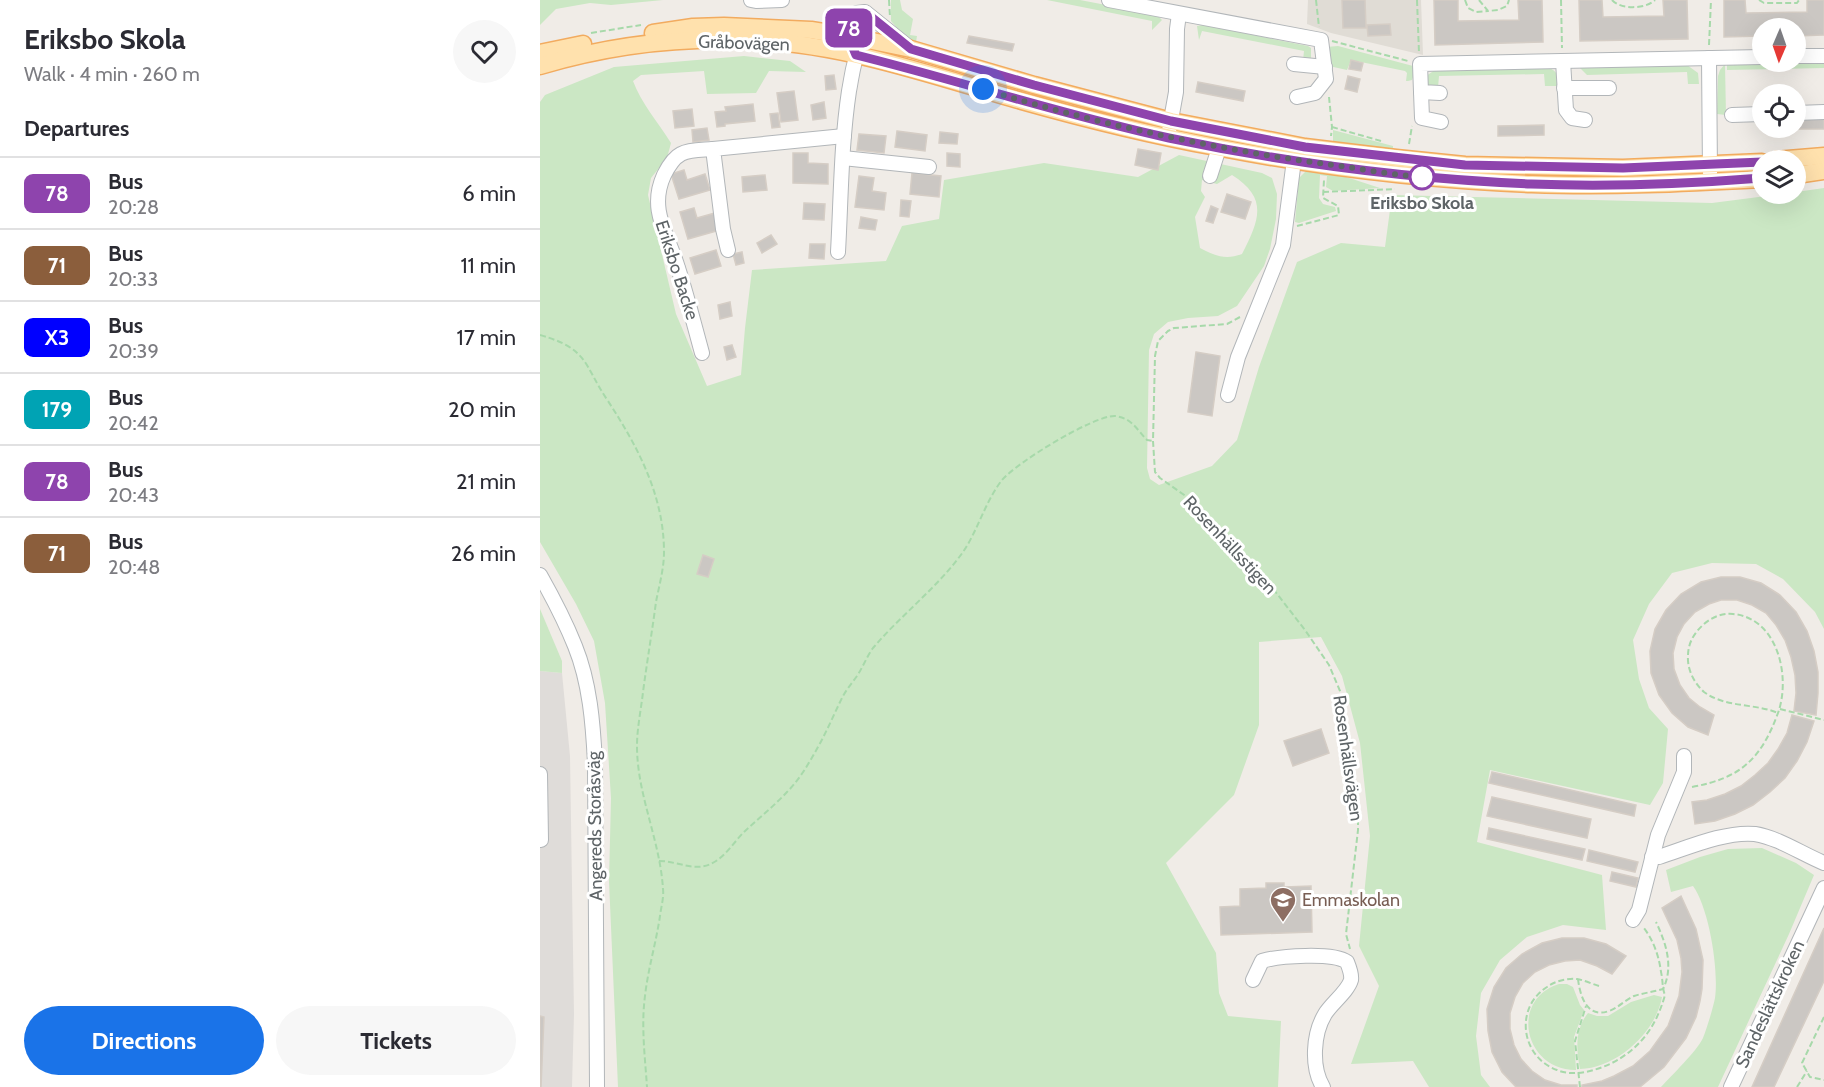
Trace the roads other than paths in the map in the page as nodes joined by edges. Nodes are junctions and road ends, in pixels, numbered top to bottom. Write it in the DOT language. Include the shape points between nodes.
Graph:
graph roads {
  1 [pos="751,0"];
  2 [pos="782,0"];
  3 [pos="1109,0"];
  4 [pos="1179,14"];
  5 [pos="848,36"];
  6 [pos="868,40"];
  7 [pos="911,49"];
  8 [pos="540,53"];
  9 [pos="856,55"];
  10 [pos="1806,56"];
  11 [pos="1824,56"];
  12 [pos="1752,57"];
  13 [pos="1709,58"];
  14 [pos="1563,61"];
  15 [pos="1294,64"];
  16 [pos="540,66"];
  17 [pos="1326,73"];
  18 [pos="1564,88"];
  19 [pos="1609,88"];
  20 [pos="1421,92"];
  21 [pos="1440,93"];
  22 [pos="1297,97"];
  23 [pos="1824,112"];
  24 [pos="1806,113"];
  25 [pos="1752,114"];
  26 [pos="1732,115"];
  27 [pos="1585,120"];
  28 [pos="1171,121"];
  29 [pos="1441,122"];
  30 [pos="844,136"];
  31 [pos="1168,138"];
  32 [pos="1305,147"];
  33 [pos="713,148"];
  34 [pos="1219,148"];
  35 [pos="1824,156"];
  36 [pos="843,158"];
  37 [pos="1806,158"];
  38 [pos="1294,160"];
  39 [pos="1752,162"];
  40 [pos="1711,163"];
  41 [pos="929,167"];
  42 [pos="1824,171"];
  43 [pos="1806,174"];
  44 [pos="1210,176"];
  45 [pos="1752,179"];
  46 [pos="1710,182"];
  47 [pos="728,250"];
  48 [pos="838,252"];
  49 [pos="702,353"];
  50 [pos="1228,395"];
  51 [pos="540,576"];
  52 [pos="1684,756"];
  53 [pos="540,774"];
  54 [pos="541,840"];
  55 [pos="1652,857"];
  56 [pos="1824,863"];
  57 [pos="1824,888"];
  58 [pos="1633,920"];
  59 [pos="1253,980"];
  60 [pos="597,1087"];
  61 [pos="1323,1087"];
  62 [pos="1731,1087"];
  1 -- 2 [label="street"];
  3 -- 4 [label="street"];
  4 -- 17 [label="street" via="1322,40"];
  4 -- 28 [label="street"];
  5 -- 6 [label="main road, Gråbovägen"];
  5 -- 7 [label="street" via="852,17 865,12"];
  5 -- 8 [label="main road, Gråbovägen" via="772,27 693,27"];
  5 -- 9 [label="street"];
  6 -- 7 [label="main road, Gråbovägen"];
  6 -- 9 [label="street"];
  7 -- 28 [label="main road, Gråbovägen"];
  9 -- 16 [label="main road, Gråbovägen" via="763,41 674,41"];
  9 -- 30 [label="street"];
  9 -- 31 [label="main road, Gråbovägen"];
  10 -- 11 [label="street"];
  12 -- 13 [label="street"];
  13 -- 14 [label="street"];
  13 -- 40 [label="street"];
  14 -- 18 [label="street"];
  14 -- 20 [label="street" via="1420,64"];
  15 -- 17 [label="street"];
  17 -- 22 [label="street" via="1315,93"];
  18 -- 19 [label="street"];
  18 -- 27 [label="street" via="1566,110 1572,118"];
  20 -- 21 [label="street"];
  20 -- 29 [label="street" via="1422,118"];
  23 -- 24 [label="street"];
  25 -- 26 [label="street"];
  28 -- 31 [label="street"];
  28 -- 32 [label="main road, Gråbovägen"];
  30 -- 33 [label="street, Eriksbo Backe"];
  30 -- 36 [label="street"];
  31 -- 34 [label="main road, Gråbovägen"];
  32 -- 38 [label="street"];
  32 -- 40 [label="main road, Gråbovägen" via="1465,165 1623,168"];
  33 -- 47 [label="street"];
  33 -- 49 [label="street, Eriksbo Backe" via="684,152 675,158 657,194 658,213"];
  34 -- 38 [label="main road, Gråbovägen"];
  34 -- 44 [label="street"];
  35 -- 37 [label="main road"];
  36 -- 41 [label="street"];
  36 -- 48 [label="street"];
  38 -- 46 [label="main road, Gråbovägen" via="1422,177 1533,184"];
  38 -- 50 [label="street" via="1283,244 1238,357"];
  39 -- 40 [label="main road, Gråbovägen"];
  40 -- 46 [label="street"];
  42 -- 43 [label="main road"];
  45 -- 46 [label="main road, Gråbovägen"];
  51 -- 60 [label="street, Angereds Storåsväg" via="576,648 593,732"];
  52 -- 55 [label="street" via="1684,772"];
  53 -- 54 [label="street"];
  55 -- 56 [label="street" via="1732,835 1754,834"];
  55 -- 58 [label="street"];
  57 -- 62 [label="street, Sandeslättskroken"];
  59 -- 61 [label="street" via="1262,961 1275,957 1335,956 1347,962 1352,979 1324,1015 1315,1049 1317,1075"];
}
